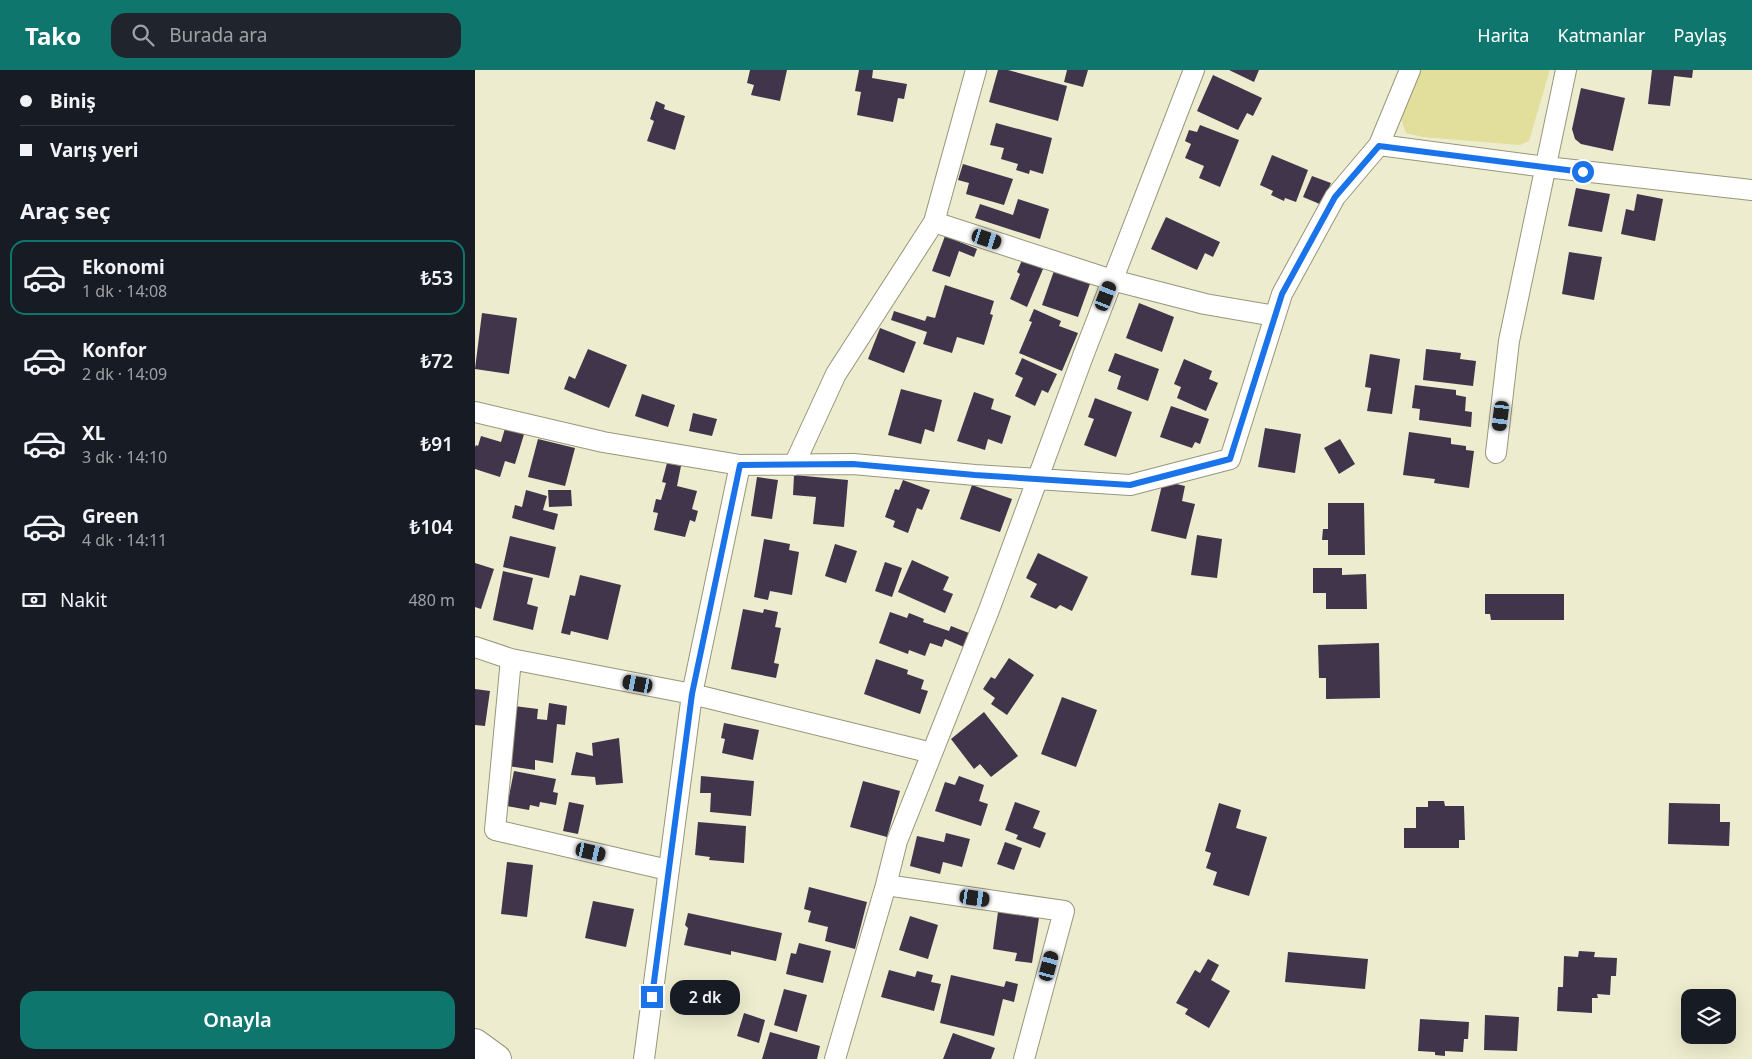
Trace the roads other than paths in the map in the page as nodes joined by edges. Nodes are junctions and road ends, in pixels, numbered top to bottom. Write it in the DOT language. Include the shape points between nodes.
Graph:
graph roads {
  1 [pos="976,70"];
  2 [pos="1194,70"];
  3 [pos="1410,70"];
  4 [pos="1566,70"];
  5 [pos="1379,146"];
  6 [pos="1546,167"];
  7 [pos="1752,190"];
  8 [pos="934,222"];
  9 [pos="1112,280"];
  10 [pos="1275,316"];
  11 [pos="475,412"];
  12 [pos="1496,453"];
  13 [pos="793,464"];
  14 [pos="740,465"];
  15 [pos="1037,479"];
  16 [pos="475,647"];
  17 [pos="511,659"];
  18 [pos="692,694"];
  19 [pos="932,753"];
  20 [pos="669,870"];
  21 [pos="886,885"];
  22 [pos="475,1043"];
  23 [pos="497,1059"];
  24 [pos="643,1059"];
  25 [pos="835,1059"];
  26 [pos="1024,1059"];
  1 -- 8 [label="street"];
  2 -- 9 [label="street"];
  3 -- 5 [label="street"];
  4 -- 6 [label="street"];
  5 -- 6 [label="street"];
  5 -- 10 [label="street" via="1335,197 1282,294"];
  6 -- 7 [label="street"];
  6 -- 12 [label="street" via="1509,341"];
  8 -- 9 [label="street"];
  8 -- 13 [label="street" via="836,374"];
  9 -- 10 [label="street" via="1205,304"];
  9 -- 15 [label="street"];
  10 -- 15 [label="street" via="1230,459 1130,485"];
  11 -- 14 [label="street" via="603,442"];
  13 -- 14 [label="street"];
  13 -- 15 [label="street" via="853,464"];
  14 -- 18 [label="street"];
  15 -- 19 [label="street"];
  16 -- 17 [label="street"];
  17 -- 18 [label="street"];
  17 -- 20 [label="street" via="495,830"];
  18 -- 19 [label="street"];
  18 -- 20 [label="street"];
  19 -- 21 [label="street" via="897,841"];
  20 -- 24 [label="street"];
  21 -- 25 [label="street"];
  21 -- 26 [label="street" via="1064,911"];
  22 -- 23 [label="main road"];
}
